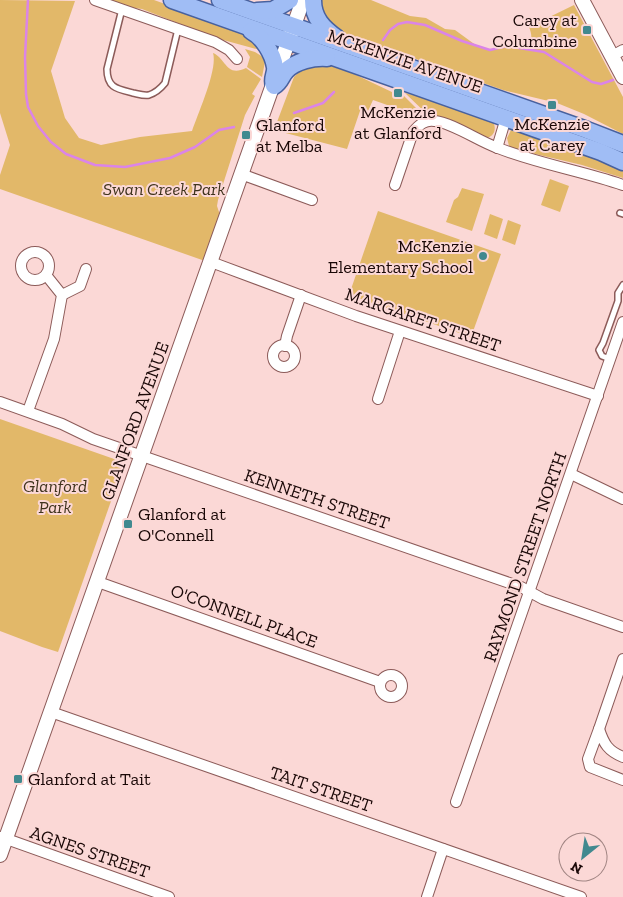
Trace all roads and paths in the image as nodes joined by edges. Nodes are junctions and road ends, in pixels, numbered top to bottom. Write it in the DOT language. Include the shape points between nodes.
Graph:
graph roads {
  1 [pos="95,0"];
  2 [pos="172,0"];
  3 [pos="220,0"];
  4 [pos="290,0"];
  5 [pos="303,0"];
  6 [pos="312,0"];
  7 [pos="582,0"];
  8 [pos="122,9"];
  9 [pos="248,10"];
  10 [pos="238,24"];
  11 [pos="178,29"];
  12 [pos="292,34"];
  13 [pos="341,51"];
  14 [pos="618,53"];
  15 [pos="237,59"];
  16 [pos="623,77"];
  17 [pos="274,86"];
  18 [pos="506,118"];
  19 [pos="623,144"];
  20 [pos="497,148"];
  21 [pos="623,162"];
  22 [pos="241,174"];
  23 [pos="396,185"];
  24 [pos="623,186"];
  25 [pos="312,200"];
  26 [pos="211,262"];
  27 [pos="86,269"];
  28 [pos="46,275"];
  29 [pos="623,286"];
  30 [pos="62,295"];
  31 [pos="301,295"];
  32 [pos="623,322"];
  33 [pos="400,331"];
  34 [pos="285,346"];
  35 [pos="610,359"];
  36 [pos="598,396"];
  37 [pos="378,399"];
  38 [pos="0,402"];
  39 [pos="28,411"];
  40 [pos="142,456"];
  41 [pos="571,474"];
  42 [pos="623,499"];
  43 [pos="98,582"];
  44 [pos="530,593"];
  45 [pos="623,627"];
  46 [pos="623,659"];
  47 [pos="380,682"];
  48 [pos="51,712"];
  49 [pos="598,730"];
  50 [pos="623,757"];
  51 [pos="623,780"];
  52 [pos="456,802"];
  53 [pos="3,838"];
  54 [pos="443,849"];
  55 [pos="0,855"];
  56 [pos="169,897"];
  57 [pos="427,897"];
  58 [pos="581,897"];
  1 -- 8 [label="street"];
  2 -- 10 [label="main road, MCKENZIE AVENUE"];
  3 -- 9 [label="main road, MCKENZIE AVENUE"];
  4 -- 9 [label="main road" via="272,10"];
  5 -- 12 [label="main road, GLANFORD AVENUE"];
  6 -- 13 [label="main road" via="318,20"];
  7 -- 14 [label="main road"];
  8 -- 11 [label="street"];
  8 -- 11 [label="lane" via="107,69 110,84 117,89 149,95 160,89 165,84"];
  9 -- 12 [label="main road, MCKENZIE AVENUE"];
  10 -- 12 [label="main road, MCKENZIE AVENUE"];
  10 -- 17 [label="main road" via="256,34 268,50 275,66"];
  11 -- 15 [label="street" via="220,44"];
  12 -- 13 [label="main road, MCKENZIE AVENUE"];
  12 -- 17 [label="main road, GLANFORD AVENUE"];
  13 -- 17 [label="main road" via="288,69 280,83"];
  13 -- 18 [label="main road, MCKENZIE AVENUE"];
  13 -- 19 [label="main road, MCKENZIE AVENUE" via="572,124"];
  14 -- 16 [label="main road"];
  17 -- 22 [label="main road, GLANFORD AVENUE"];
  18 -- 20 [label="street"];
  18 -- 21 [label="main road, MCKENZIE AVENUE"];
  20 -- 23 [label="street" via="443,123 425,121 413,132"];
  20 -- 24 [label="street"];
  22 -- 25 [label="street"];
  22 -- 26 [label="main road, GLANFORD AVENUE"];
  26 -- 31 [label="street, MARGARET STREET"];
  26 -- 40 [label="main road, GLANFORD AVENUE"];
  27 -- 30 [label="street" via="80,286"];
  28 -- 30 [label="street"];
  29 -- 35 [label="lane" via="599,350 602,356"];
  30 -- 39 [label="street" via="54,339"];
  31 -- 33 [label="street, MARGARET STREET"];
  31 -- 34 [label="street"];
  32 -- 35 [label="street, RAYMOND STREET NORTH"];
  33 -- 36 [label="street, MARGARET STREET"];
  33 -- 37 [label="street"];
  35 -- 36 [label="street, RAYMOND STREET NORTH"];
  36 -- 41 [label="street, RAYMOND STREET NORTH"];
  38 -- 39 [label="street, KENNETH STREET"];
  39 -- 40 [label="street, KENNETH STREET" via="93,440"];
  40 -- 43 [label="main road, GLANFORD AVENUE"];
  40 -- 44 [label="street, KENNETH STREET" via="521,587"];
  41 -- 42 [label="street"];
  41 -- 44 [label="street, RAYMOND STREET NORTH"];
  43 -- 47 [label="street, O'CONNELL PLACE"];
  43 -- 48 [label="main road, GLANFORD AVENUE"];
  44 -- 45 [label="street, KENNETH STREET"];
  44 -- 52 [label="street, RAYMOND STREET NORTH"];
  46 -- 49 [label="street"];
  48 -- 53 [label="main road, GLANFORD AVENUE"];
  48 -- 54 [label="street, TAIT STREET"];
  49 -- 50 [label="street" via="606,746"];
  49 -- 51 [label="street" via="588,759 590,767"];
  53 -- 55 [label="main road, GLANFORD AVENUE"];
  53 -- 56 [label="street, AGNES STREET"];
  54 -- 57 [label="street"];
  54 -- 58 [label="street, TAIT STREET"];
}
